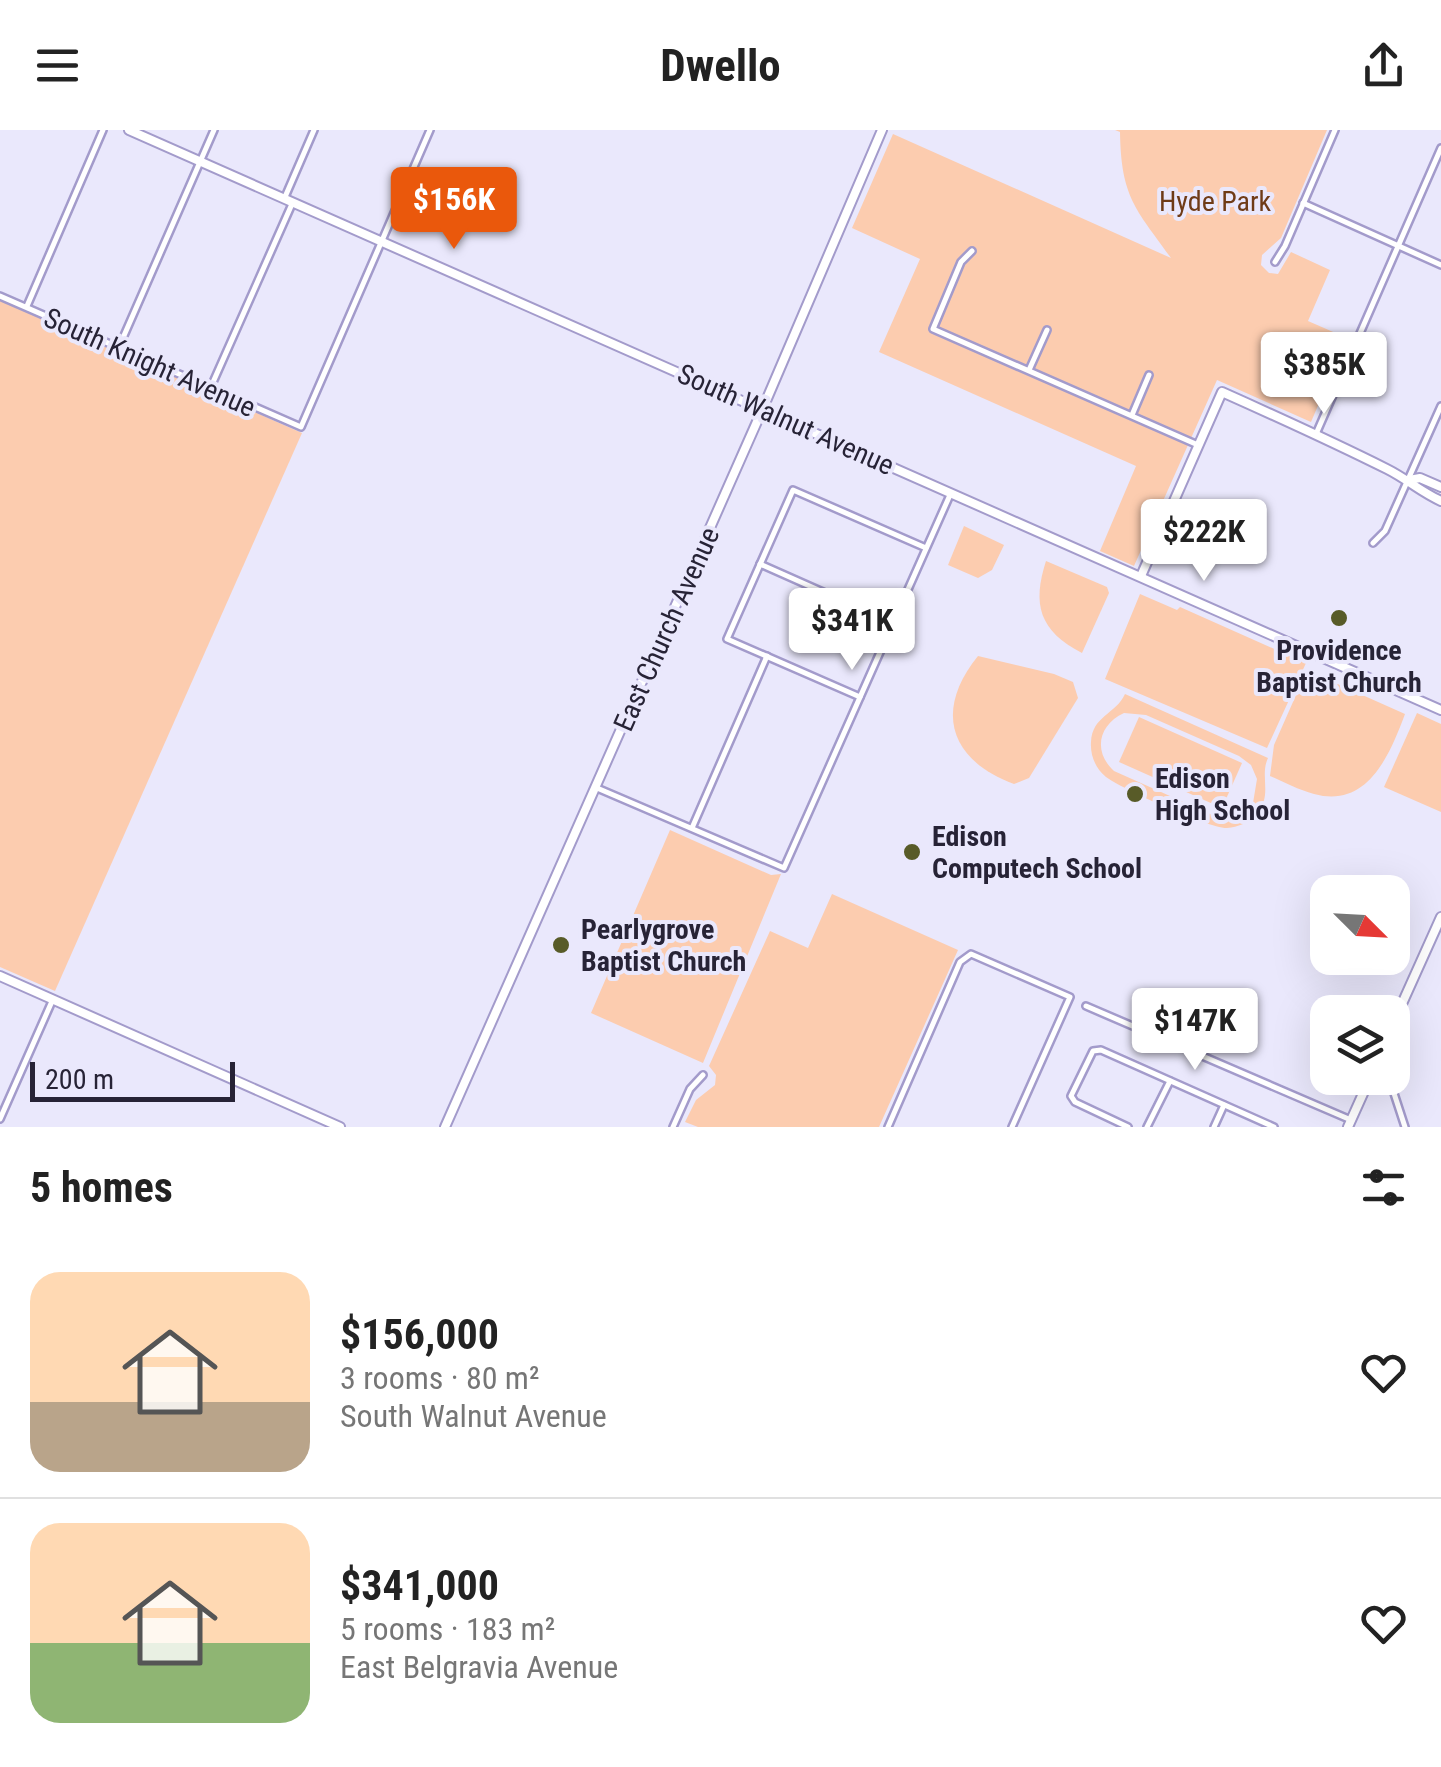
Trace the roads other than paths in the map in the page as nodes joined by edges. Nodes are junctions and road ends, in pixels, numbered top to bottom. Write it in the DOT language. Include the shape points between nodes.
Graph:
graph roads {
  1 [pos="103,130"];
  2 [pos="129,130"];
  3 [pos="214,130"];
  4 [pos="314,130"];
  5 [pos="430,130"];
  6 [pos="882,130"];
  7 [pos="1336,130"];
  8 [pos="1441,148"];
  9 [pos="201,160"];
  10 [pos="289,199"];
  11 [pos="1303,203"];
  12 [pos="383,241"];
  13 [pos="1398,246"];
  14 [pos="972,252"];
  15 [pos="1275,262"];
  16 [pos="1441,265"];
  17 [pos="0,296"];
  18 [pos="26,307"];
  19 [pos="1047,330"];
  20 [pos="118,348"];
  21 [pos="1029,370"];
  22 [pos="1148,376"];
  23 [pos="210,388"];
  24 [pos="1441,406"];
  25 [pos="764,408"];
  26 [pos="1132,415"];
  27 [pos="1316,434"];
  28 [pos="1198,445"];
  29 [pos="1408,480"];
  30 [pos="1441,488"];
  31 [pos="951,492"];
  32 [pos="1441,501"];
  33 [pos="1373,543"];
  34 [pos="926,548"];
  35 [pos="760,564"];
  36 [pos="1141,576"];
  37 [pos="893,624"];
  38 [pos="767,656"];
  39 [pos="860,698"];
  40 [pos="1441,710"];
  41 [pos="596,788"];
  42 [pos="691,829"];
  43 [pos="1441,917"];
  44 [pos="0,976"];
  45 [pos="1406,995"];
  46 [pos="53,1000"];
  47 [pos="1086,1006"];
  48 [pos="704,1075"];
  49 [pos="1170,1080"];
  50 [pos="1362,1095"];
  51 [pos="1394,1095"];
  52 [pos="1224,1105"];
  53 [pos="0,1119"];
  54 [pos="1014,1124"];
  55 [pos="1349,1124"];
  56 [pos="676,1126"];
  57 [pos="340,1127"];
  58 [pos="446,1127"];
  59 [pos="888,1127"];
  60 [pos="1026,1127"];
  61 [pos="1128,1127"];
  62 [pos="1147,1127"];
  63 [pos="1214,1127"];
  64 [pos="1274,1127"];
  65 [pos="1404,1127"];
  1 -- 18 [label="street"];
  2 -- 9 [label="street, South Walnut Avenue"];
  3 -- 9 [label="street"];
  4 -- 10 [label="street"];
  5 -- 12 [label="street"];
  6 -- 25 [label="street, East Church Avenue"];
  7 -- 11 [label="street"];
  8 -- 13 [label="street"];
  9 -- 10 [label="street, South Walnut Avenue"];
  9 -- 20 [label="street"];
  10 -- 12 [label="street, South Walnut Avenue"];
  10 -- 23 [label="street"];
  11 -- 13 [label="street"];
  11 -- 15 [label="street"];
  12 -- 23 [label="street, South Knight Avenue" via="301,426"];
  12 -- 25 [label="street, South Walnut Avenue"];
  13 -- 16 [label="street"];
  13 -- 27 [label="street"];
  14 -- 21 [label="street" via="961,262 933,328"];
  17 -- 18 [label="street, South Knight Avenue"];
  18 -- 20 [label="street, South Knight Avenue"];
  19 -- 21 [label="street"];
  20 -- 23 [label="street, South Knight Avenue"];
  21 -- 26 [label="street"];
  22 -- 26 [label="street"];
  24 -- 29 [label="street"];
  25 -- 31 [label="street, South Walnut Avenue"];
  25 -- 41 [label="street, East Church Avenue"];
  26 -- 28 [label="street"];
  27 -- 28 [label="street" via="1222,392"];
  27 -- 29 [label="street"];
  28 -- 36 [label="street"];
  29 -- 30 [label="street"];
  29 -- 32 [label="street"];
  29 -- 33 [label="street" via="1385,532"];
  31 -- 34 [label="street"];
  31 -- 36 [label="street, South Walnut Avenue"];
  34 -- 35 [label="street" via="793,490"];
  34 -- 37 [label="street"];
  35 -- 37 [label="street"];
  35 -- 38 [label="street" via="727,639"];
  36 -- 40 [label="street, South Walnut Avenue"];
  37 -- 39 [label="street"];
  38 -- 39 [label="street"];
  38 -- 42 [label="street"];
  39 -- 42 [label="street" via="784,868"];
  41 -- 42 [label="street"];
  41 -- 58 [label="street, East Church Avenue"];
  43 -- 45 [label="street"];
  44 -- 46 [label="street"];
  46 -- 53 [label="street"];
  46 -- 57 [label="street"];
  47 -- 55 [label="street"];
  48 -- 56 [label="street" via="690,1090"];
  49 -- 52 [label="street"];
  49 -- 61 [label="street" via="1092,1050 1074,1102"];
  49 -- 62 [label="street"];
  50 -- 55 [label="street"];
  51 -- 65 [label="street"];
  52 -- 63 [label="street"];
  52 -- 64 [label="street"];
  54 -- 59 [label="street" via="1070,997 967,955"];
  54 -- 60 [label="street"];
}
